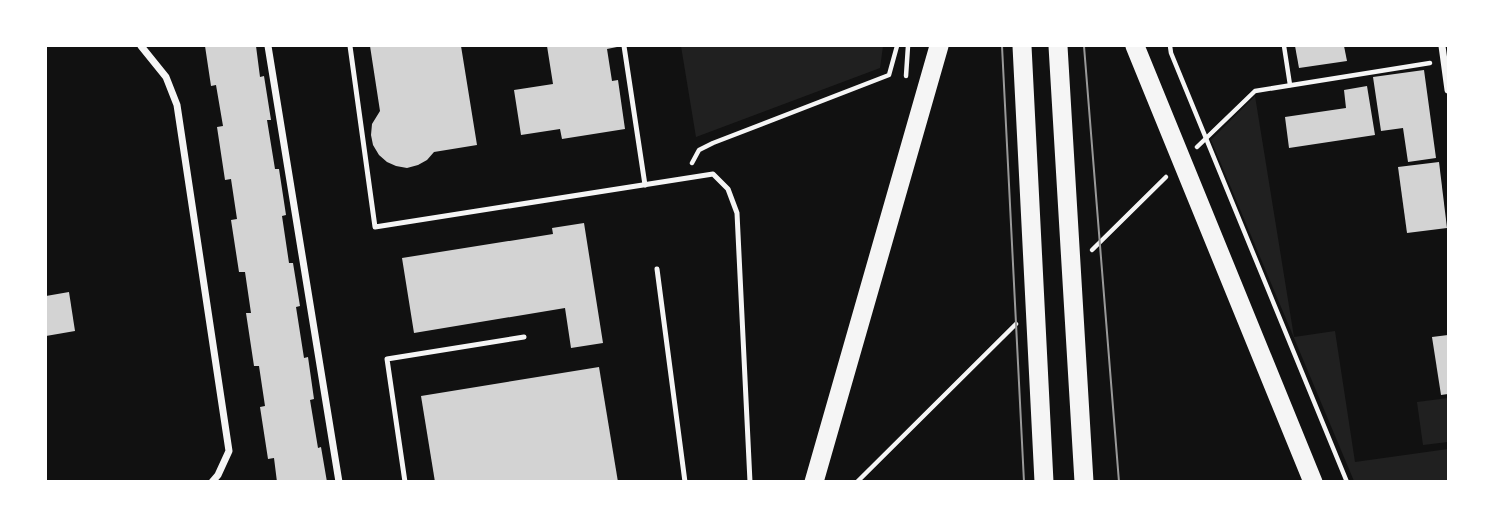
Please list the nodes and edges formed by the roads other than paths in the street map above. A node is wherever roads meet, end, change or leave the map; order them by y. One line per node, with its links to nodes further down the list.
1 (141, 46): 14 (street)
2 (268, 46): 15 (street)
3 (350, 46): 11 (lane)
4 (624, 46): 11 (lane)
5 (939, 46): 19 (highway)
6 (1022, 46): 20 (highway)
7 (1058, 46): 21 (highway)
8 (1135, 46): 22 (highway)
9 (1442, 46): 10 (street)
10 (1448, 90)
11 (645, 185): 18 (lane)
12 (657, 269): 17 (lane)
13 (524, 337): 16 (lane)
14 (212, 481)
15 (339, 481)
16 (405, 481)
17 (685, 481)
18 (750, 481)
19 (814, 481)
20 (1044, 481)
21 (1084, 481)
22 (1313, 481)

